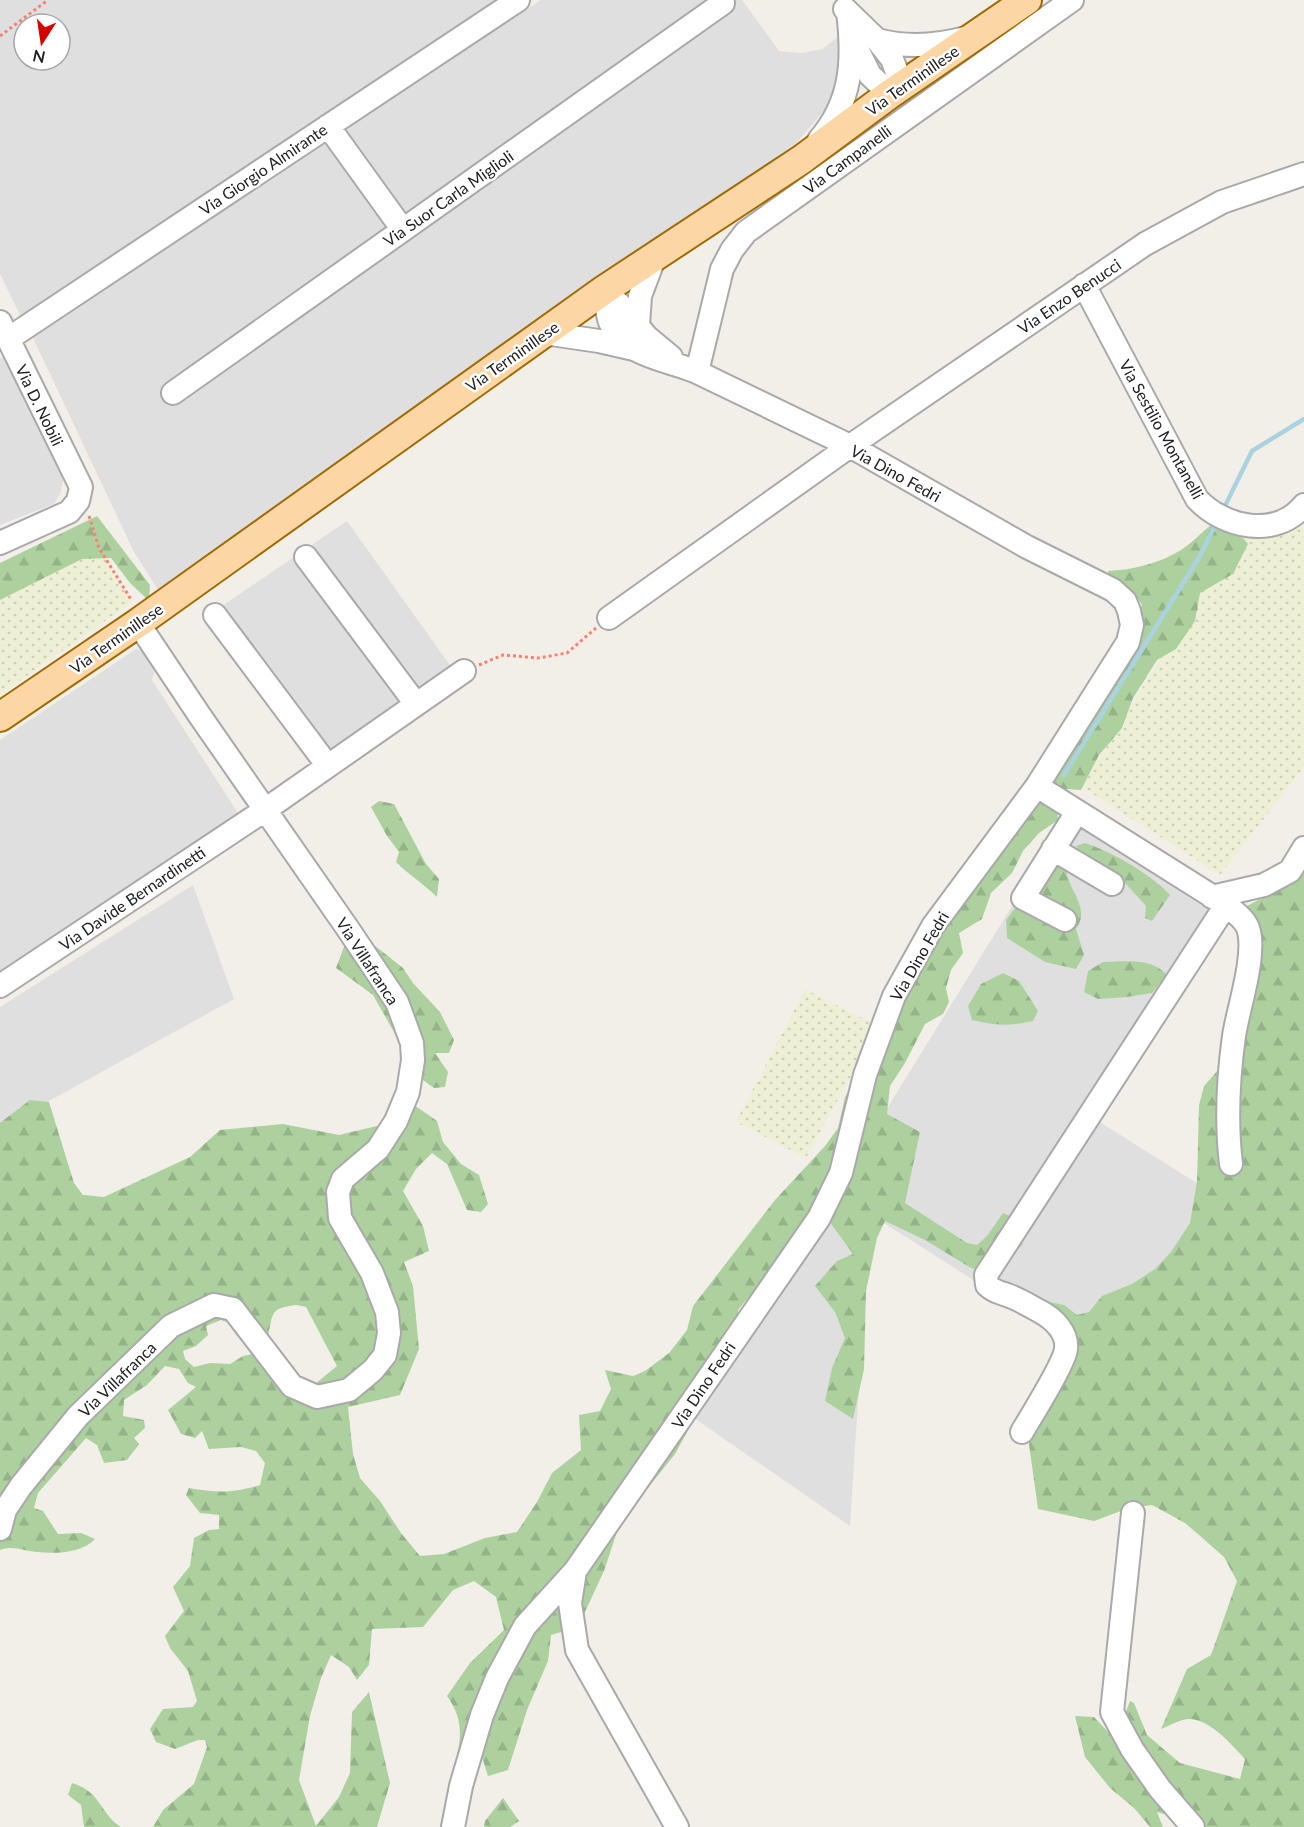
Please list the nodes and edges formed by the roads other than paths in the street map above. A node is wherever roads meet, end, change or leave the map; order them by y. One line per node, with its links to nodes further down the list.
1 (518, 0): 10 (street, Via Giorgio Almirante)
2 (1027, 0): 6 (main road, Via Terminillese)
3 (1072, 0): 21 (street, Via Campanelli)
4 (723, 3): 13 (street, Via Suor Carla Miglioli)
5 (843, 6): 7 (street); 8 (street)
6 (976, 36): 8 (street); 9 (main road, Via Terminillese)
7 (851, 38): 9 (street); 11 (street)
8 (876, 40): 9 (street)
9 (896, 90): 11 (main road, Via Terminillese)
10 (328, 126): 13 (street); 18 (street, Via Giorgio Almirante)
11 (801, 160): 14 (main road, Via Terminillese)
12 (1304, 174): 15 (street, Via Enzo Benucci)
13 (403, 230): 22 (street, Via Suor Carla Miglioli)
14 (655, 256): 16 (main road, Via Terminillese); 17 (street)
15 (1084, 285): 23 (street, Via Enzo Benucci); 24 (street, Via Sestilio Montanelli)
16 (604, 290): 17 (street, Via Dino Fedri); 19 (main road, Via Terminillese); 20 (street, Via Dino Fedri)
17 (638, 325): 21 (street, Via Dino Fedri)
18 (4, 331): 25 (street, Via D. Nobili)
19 (544, 333): 20 (street, Via Dino Fedri); 29 (main road, Via Terminillese)
20 (635, 349): 21 (street, Via Dino Fedri)
21 (689, 369): 23 (street, Via Dino Fedri)
22 (173, 393)
23 (850, 446): 28 (street, Via Enzo Benucci); 34 (street, Via Dino Fedri)
24 (1304, 505)
25 (0, 543)
26 (306, 557): 31 (street)
27 (215, 615): 33 (street)
28 (609, 618)
29 (138, 622): 32 (main road, Via Terminillese); 35 (street, Via Villafranca)
30 (464, 671): 31 (street, Via Davide Bernardinetti)
31 (416, 704): 33 (street, Via Davide Bernardinetti)
32 (0, 717)
33 (328, 766): 35 (street, Via Davide Bernardinetti)
34 (1037, 786): 36 (street); 47 (street, Via Dino Fedri)
35 (265, 810): 42 (street, Via Davide Bernardinetti); 46 (street, Via Villafranca)
36 (1077, 812): 38 (street); 40 (street)
37 (1304, 848): 40 (street)
38 (1053, 849): 39 (street); 41 (street)
39 (1112, 884)
40 (1219, 901): 43 (street); 44 (street)
41 (1065, 920)
42 (0, 986)
43 (1232, 1164)
44 (1022, 1432)
45 (1133, 1513): 50 (street)
46 (0, 1529)
47 (576, 1571): 48 (street); 49 (street, Via Dino Fedri)
48 (453, 1827)
49 (677, 1827)
50 (1193, 1827)

